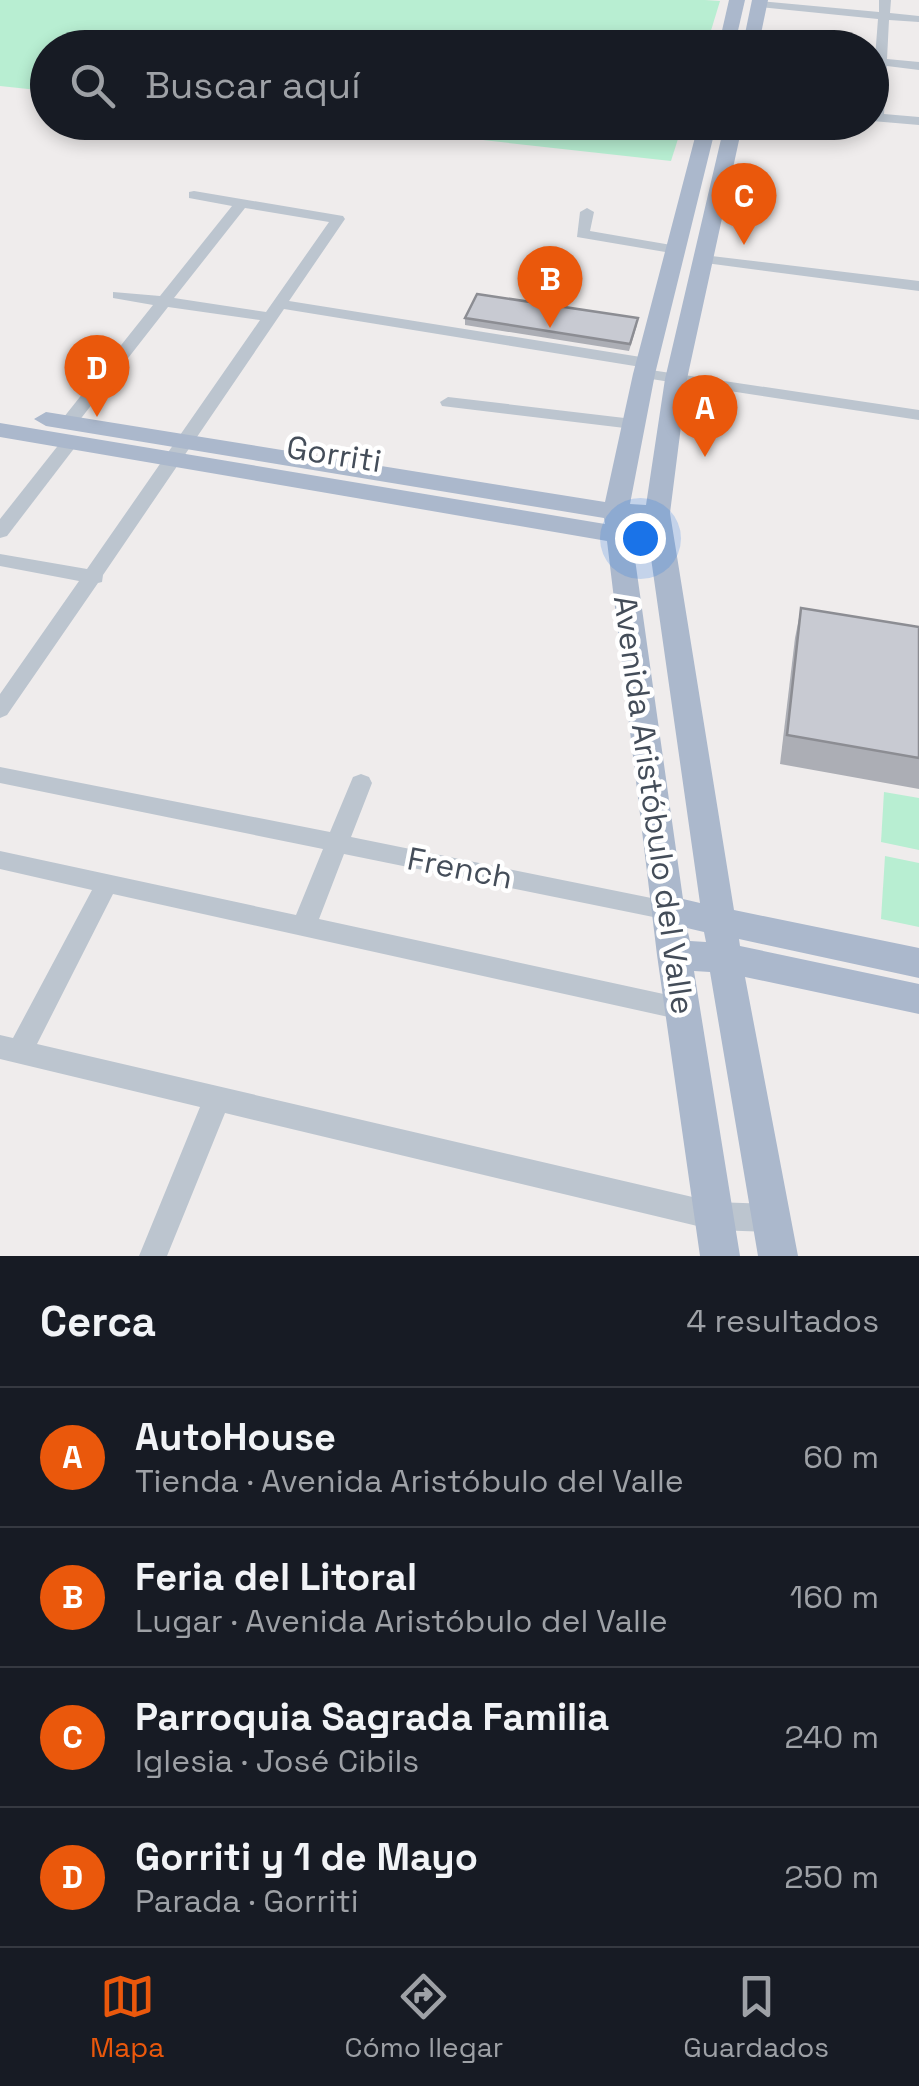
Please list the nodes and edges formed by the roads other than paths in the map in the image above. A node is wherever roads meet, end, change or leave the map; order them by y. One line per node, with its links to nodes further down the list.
1 (737, 0): 6 (main road)
2 (885, 0): 4 (street)
3 (759, 2): 4 (street); 7 (main road)
4 (884, 15): 5 (street); 8 (street)
5 (919, 18)
6 (730, 30)
7 (754, 30)
8 (882, 30)
9 (889, 63): 10 (street)
10 (919, 66)
11 (889, 118): 12 (street)
12 (919, 121)
13 (704, 140): 18 (main road, Avenida Aristóbulo del Valle)
14 (730, 140): 19 (main road, Avenida Aristóbulo del Valle)
15 (194, 195): 16 (street)
16 (242, 202): 22 (street); 23 (street)
17 (587, 212): 18 (street)
18 (678, 250): 24 (main road, Avenida Aristóbulo del Valle)
19 (703, 259): 20 (street); 25 (main road, Avenida Aristóbulo del Valle)
20 (919, 286)
21 (118, 295): 22 (street)
22 (164, 301): 23 (street); 31 (street)
23 (276, 311): 24 (street); 32 (street)
24 (645, 369): 25 (street); 29 (main road, Avenida Aristóbulo del Valle)
25 (676, 379): 28 (street); 34 (main road, Avenida Aristóbulo del Valle)
26 (448, 402): 29 (street)
27 (0, 411): 31 (main road, Gorriti)
28 (919, 415)
29 (633, 424): 33 (main road, Avenida Aristóbulo del Valle)
30 (0, 430): 31 (main road, Gorriti)
31 (69, 432): 32 (main road, Gorriti); 35 (street)
32 (179, 451): 33 (main road, Gorriti); 37 (street)
33 (617, 523): 34 (main road, Gorriti); 44 (main road, Avenida Aristóbulo del Valle)
34 (657, 526): 45 (main road, Avenida Aristóbulo del Valle)
35 (0, 532)
36 (0, 560): 37 (street)
37 (95, 577): 38 (street)
38 (0, 710)
39 (0, 775): 41 (street, French)
40 (361, 783): 41 (street)
41 (337, 843): 44 (street, French); 46 (street)
42 (0, 860): 43 (street)
43 (107, 884): 46 (street); 52 (street)
44 (668, 910): 45 (main road, French); 47 (main road, Avenida Aristóbulo del Valle)
45 (721, 919): 48 (main road, Avenida Aristóbulo del Valle); 49 (main road, French)
46 (303, 928): 51 (street)
47 (674, 955): 48 (main road); 51 (main road, Avenida Aristóbulo del Valle)
48 (726, 958): 50 (main road); 55 (main road, Avenida Aristóbulo del Valle)
49 (919, 963)
50 (919, 999)
51 (682, 1009): 54 (main road, Avenida Aristóbulo del Valle)
52 (10, 1050): 53 (street)
53 (217, 1099): 54 (street); 56 (street)
54 (714, 1216): 55 (street); 57 (main road, Avenida Aristóbulo del Valle)
55 (770, 1218): 58 (main road, Avenida Aristóbulo del Valle)
56 (152, 1256)
57 (720, 1256)
58 (778, 1256)

